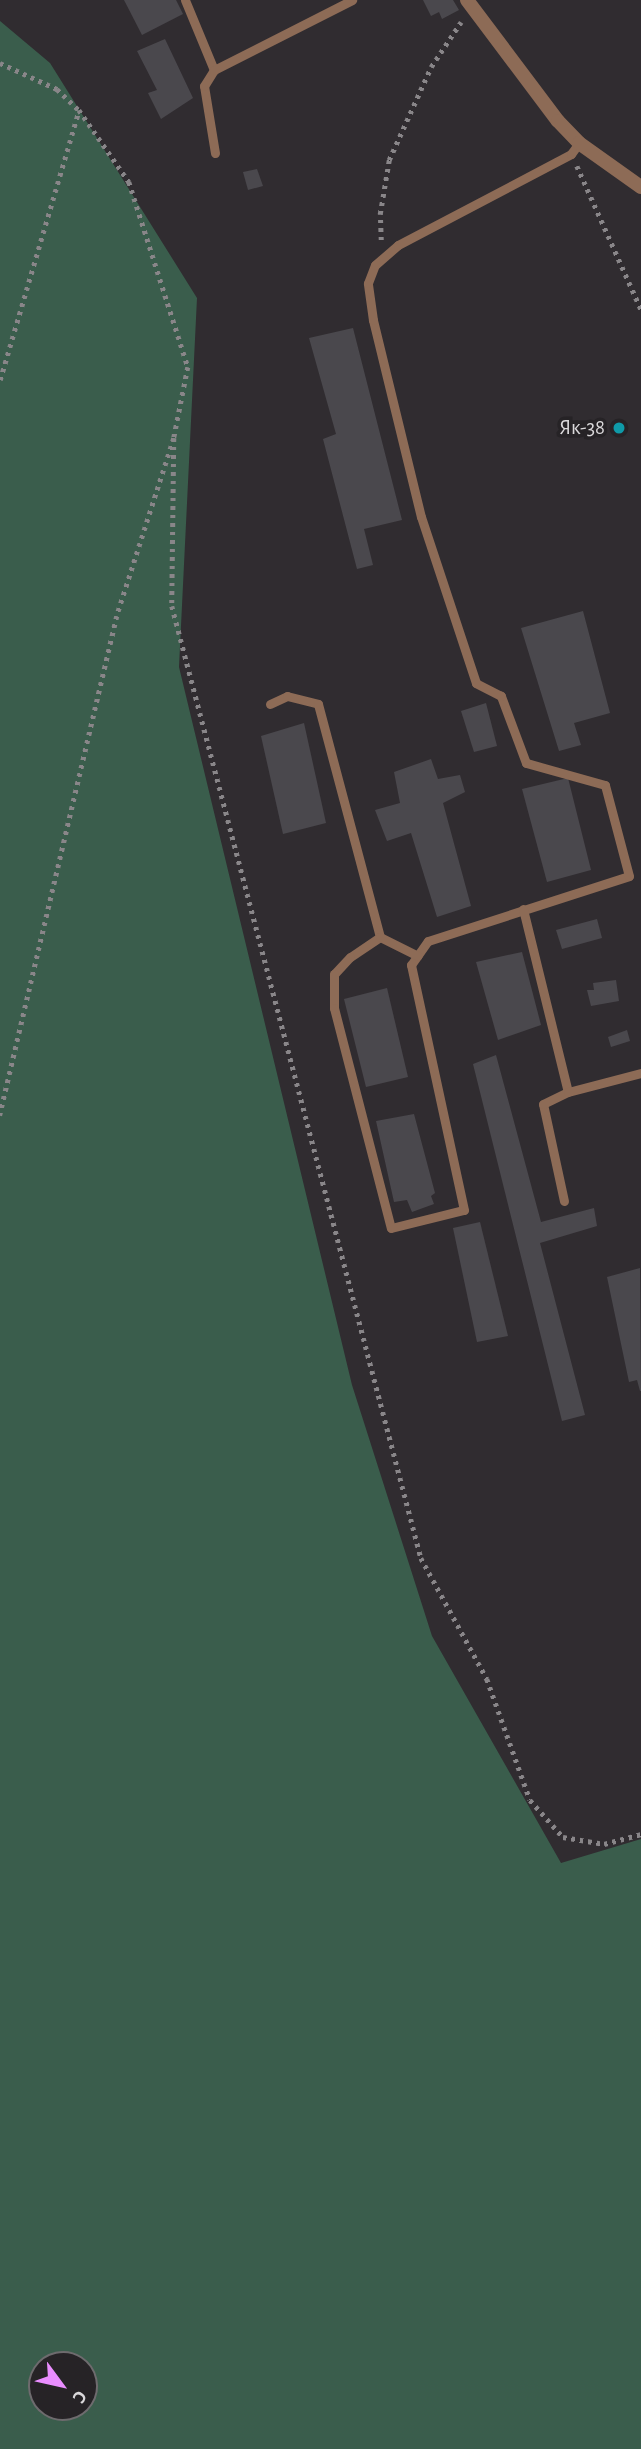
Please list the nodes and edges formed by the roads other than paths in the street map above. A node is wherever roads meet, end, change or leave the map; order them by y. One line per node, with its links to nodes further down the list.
1 (185, 0): 4 (lane)
2 (352, 0): 4 (lane)
3 (469, 4): 5 (street)
4 (214, 71): 6 (lane)
5 (575, 149): 7 (street); 10 (lane)
6 (215, 153)
7 (641, 187)
8 (270, 704): 12 (lane)
9 (641, 873): 10 (lane)
10 (629, 876): 11 (lane)
11 (523, 909): 13 (lane); 15 (lane)
12 (380, 937): 13 (lane); 13 (lane)
13 (418, 956)
14 (641, 1073): 15 (lane)
15 (568, 1092): 16 (lane)
16 (564, 1201)

